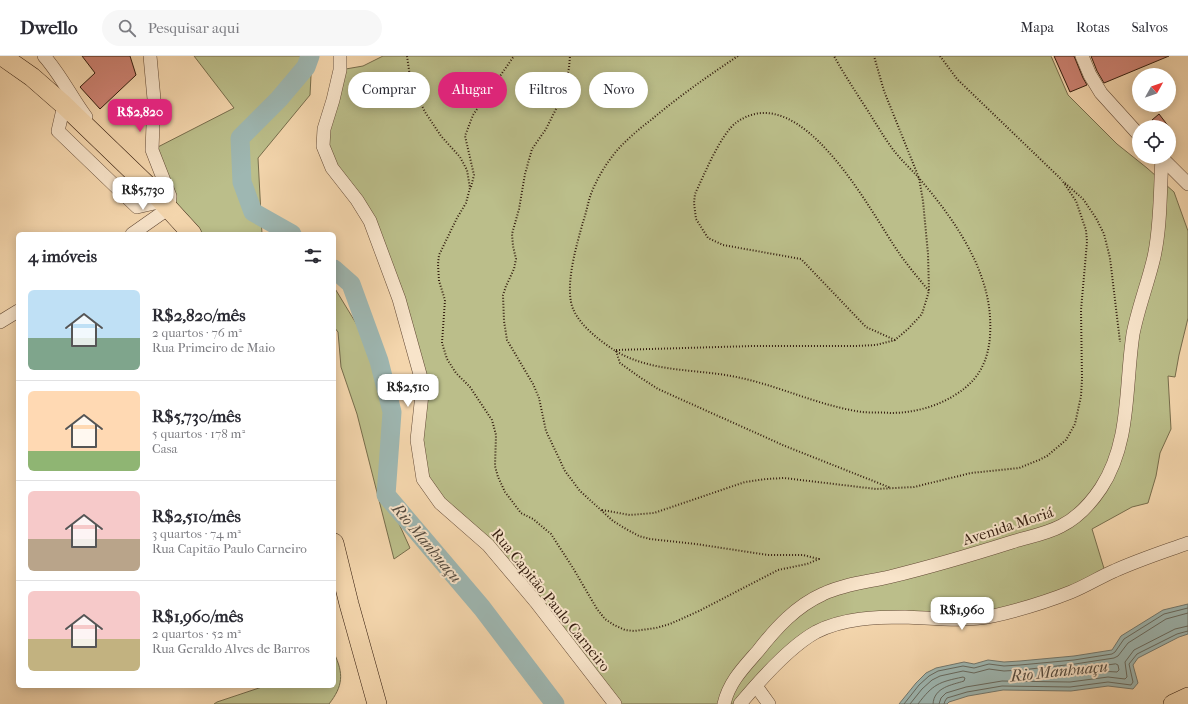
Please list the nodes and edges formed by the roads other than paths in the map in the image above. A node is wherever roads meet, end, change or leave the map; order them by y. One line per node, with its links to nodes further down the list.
1 (2, 56): 6 (highway)
2 (44, 56): 8 (street)
3 (150, 56): 12 (street)
4 (340, 56): 22 (street, Rua Capitão Paulo Carneiro)
5 (1082, 56): 7 (street)
6 (64, 105): 8 (highway); 12 (street)
7 (1132, 127)
8 (124, 162): 12 (highway)
9 (1161, 164): 23 (street, Avenida Moriá)
10 (1168, 164): 11 (street)
11 (1188, 184)
12 (166, 205): 13 (street); 14 (highway)
13 (134, 232)
14 (190, 232)
15 (16, 312): 16 (street)
16 (0, 322)
17 (1188, 543): 19 (street)
18 (336, 551): 21 (highway)
19 (756, 686): 24 (street); 25 (street)
20 (1188, 697): 26 (highway)
21 (377, 704)
22 (615, 704)
23 (724, 704)
24 (740, 704)
25 (769, 704)
26 (1173, 704)

